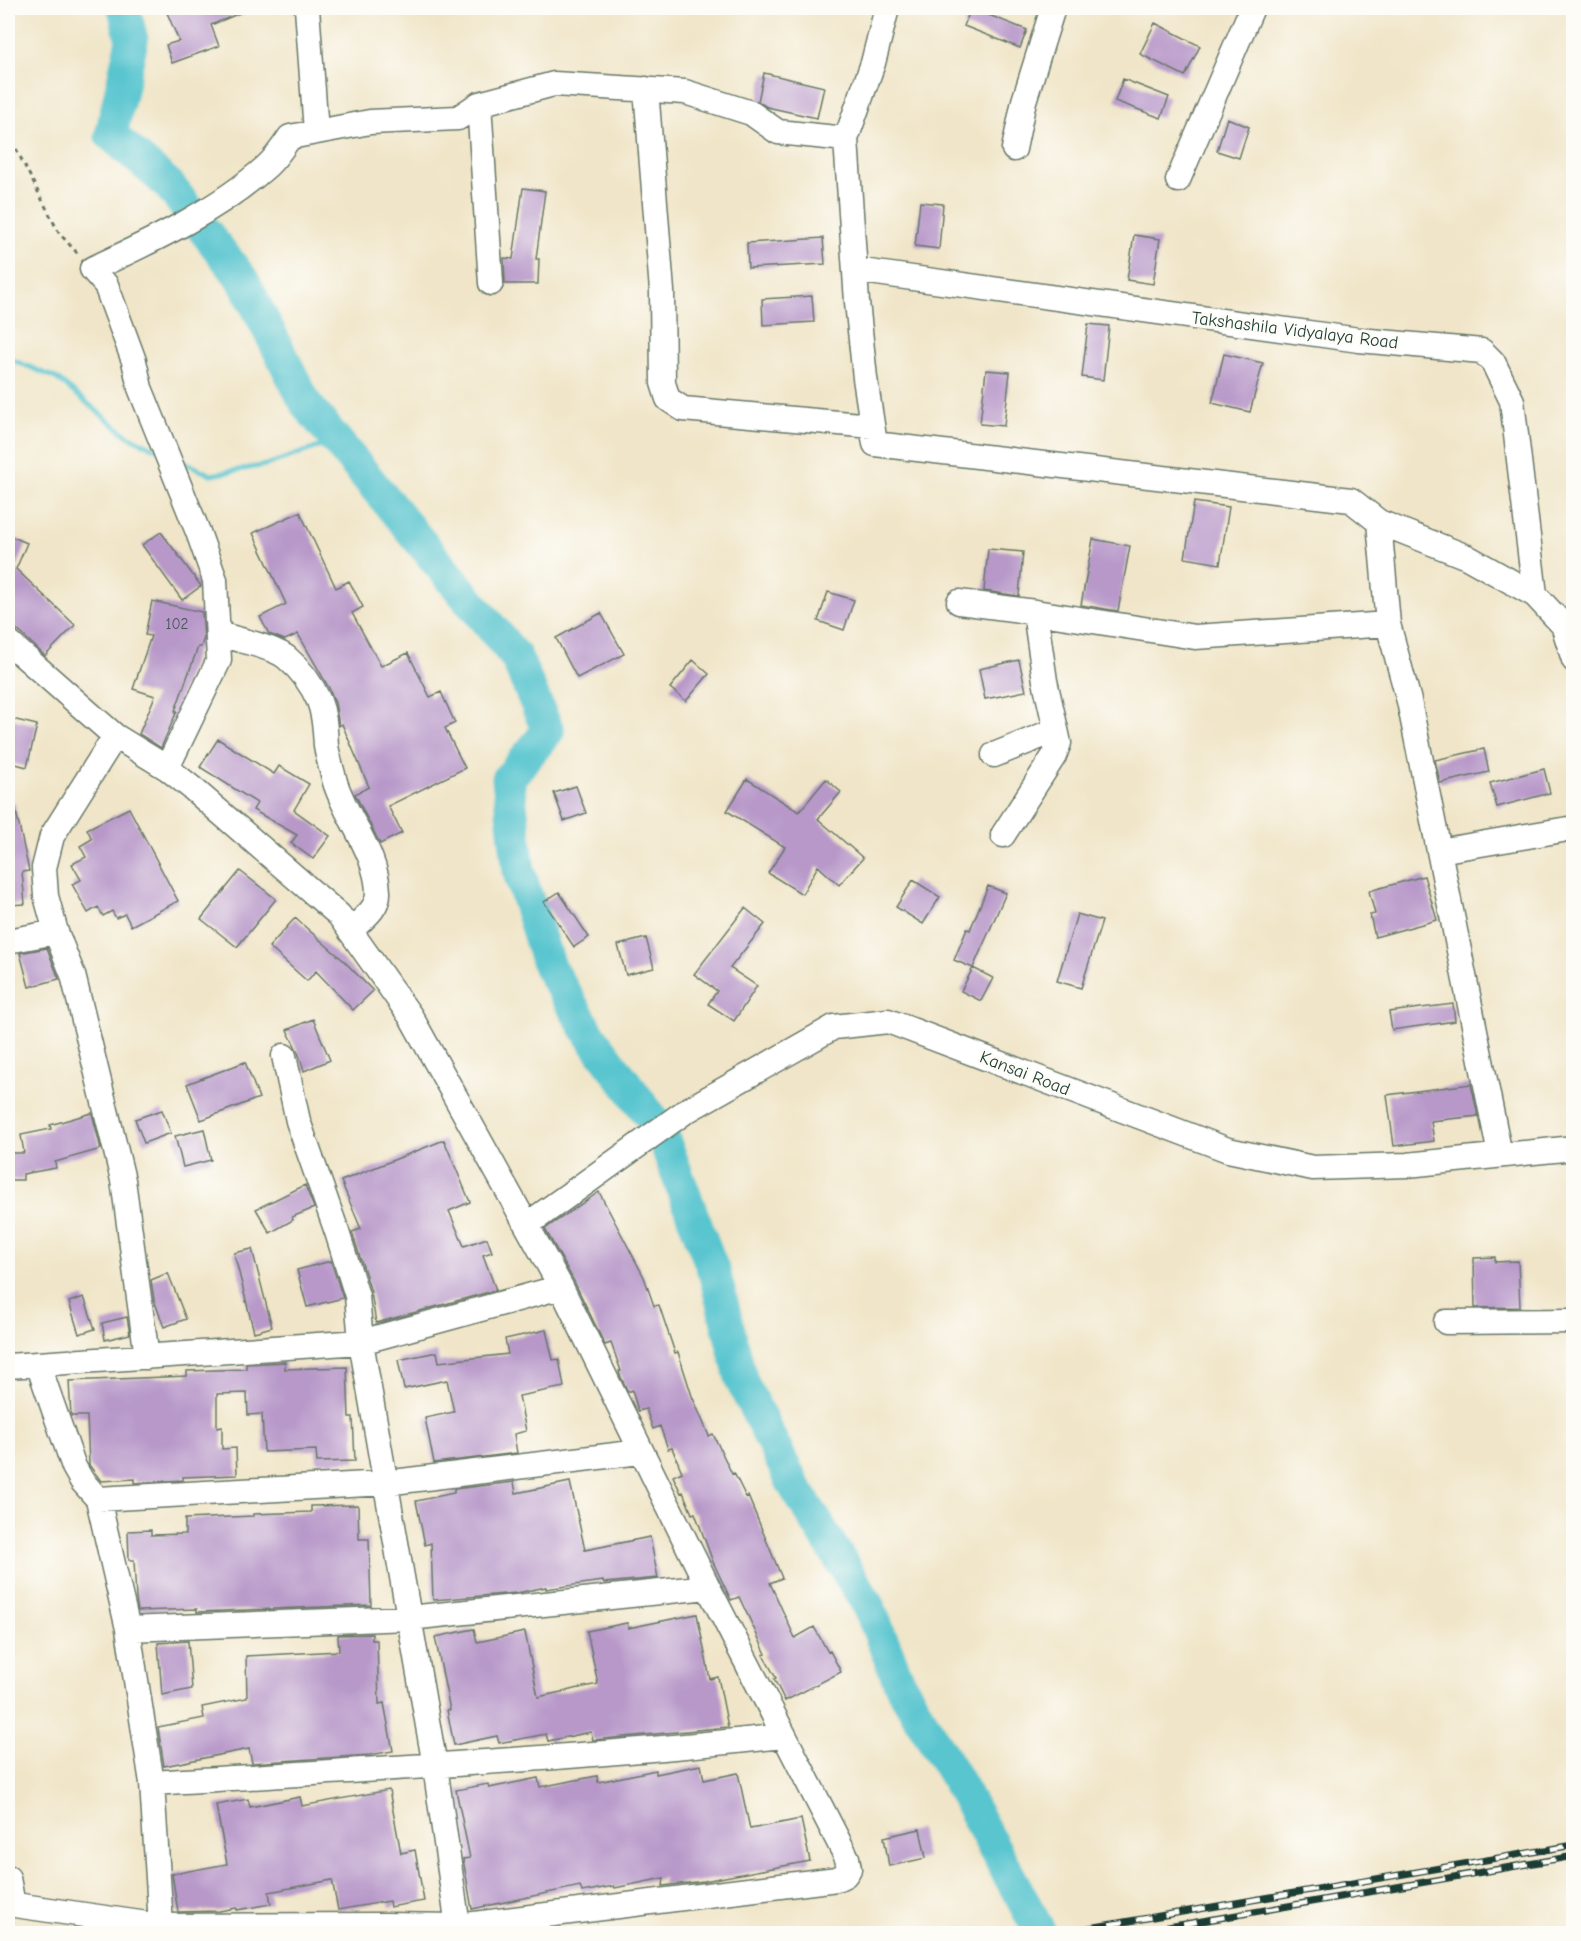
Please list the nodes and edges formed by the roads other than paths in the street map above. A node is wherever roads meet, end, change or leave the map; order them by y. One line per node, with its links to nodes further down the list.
1 (307, 8): 7 (street)
2 (887, 8): 8 (street)
3 (1053, 8): 9 (street)
4 (1252, 8): 10 (street)
5 (646, 89): 6 (street); 8 (street); 13 (street)
6 (479, 104): 7 (street); 12 (street)
7 (316, 132): 19 (street)
8 (846, 139): 11 (street)
9 (1014, 149)
10 (1178, 180)
11 (855, 270): 13 (street); 15 (street, Takshashila Vidyalaya Road)
12 (491, 283)
13 (872, 426): 14 (street)
14 (1379, 522): 15 (street); 18 (street)
15 (1535, 595): 21 (street)
16 (959, 602): 17 (street)
17 (1035, 612): 18 (street); 22 (street)
18 (1388, 624): 28 (street)
19 (218, 634): 25 (street); 29 (street)
20 (8, 642): 23 (street)
21 (1574, 660)
22 (1056, 730): 24 (street); 27 (street)
23 (115, 736): 25 (street); 30 (street)
24 (994, 755)
25 (167, 768): 29 (street)
26 (1574, 828): 28 (street)
27 (1002, 835)
28 (1439, 851): 34 (street)
29 (350, 931): 35 (street)
30 (56, 932): 31 (street); 40 (street)
31 (8, 941)
32 (284, 1056): 39 (street)
33 (1574, 1148): 34 (street, Kansai Road)
34 (1500, 1155): 35 (street, Kansai Road)
35 (528, 1224): 36 (street)
36 (561, 1287): 39 (street); 43 (street)
37 (1574, 1321): 38 (street)
38 (1446, 1322)
39 (361, 1342): 40 (street); 44 (street)
40 (147, 1357): 41 (street)
41 (38, 1364): 42 (street); 45 (street)
42 (8, 1366)
43 (640, 1452): 44 (street); 46 (street)
44 (385, 1483): 45 (street); 47 (street)
45 (98, 1499): 48 (street)
46 (708, 1587): 47 (street); 49 (street)
47 (409, 1618): 48 (street); 50 (street)
48 (128, 1629): 51 (street)
49 (783, 1736): 50 (street); 55 (street)
50 (435, 1766): 51 (street); 55 (street)
51 (152, 1783): 54 (street)
52 (8, 1878): 53 (street)
53 (10, 1905): 54 (street)
54 (161, 1926): 55 (street)
55 (459, 1930)

